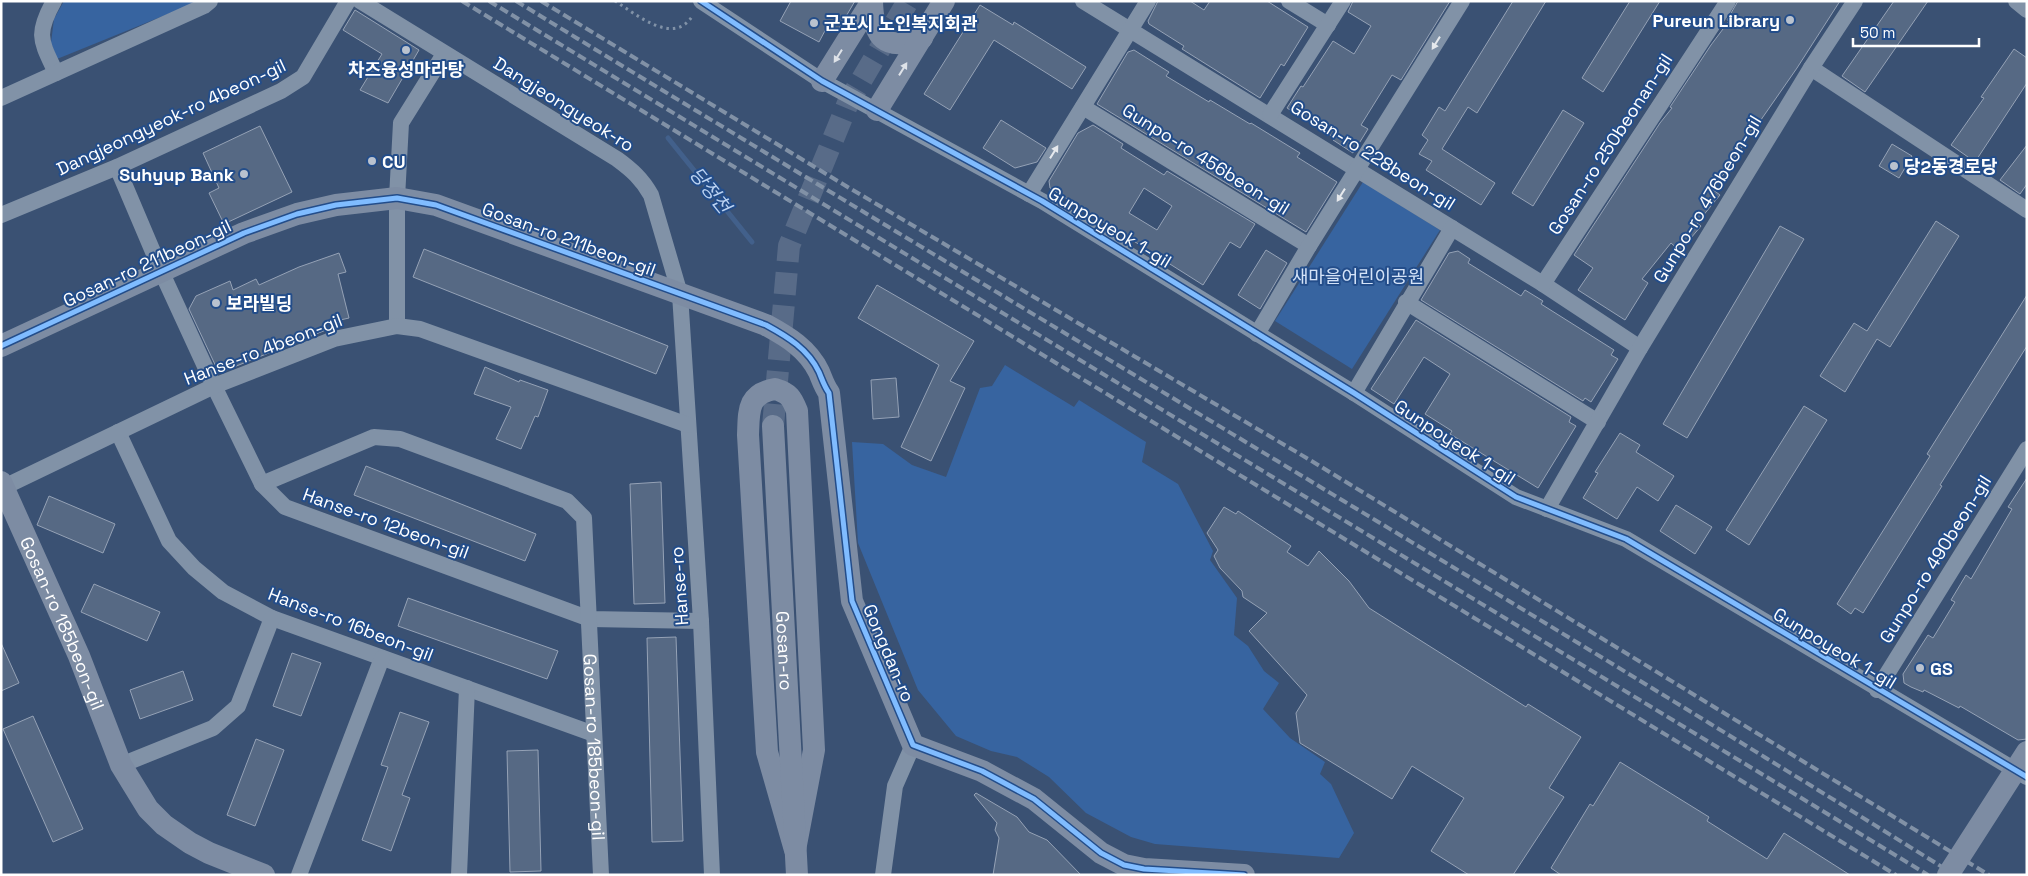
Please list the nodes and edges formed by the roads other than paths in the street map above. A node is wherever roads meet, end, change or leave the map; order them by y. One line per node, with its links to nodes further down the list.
1 (54, 1): 23 (street)
2 (210, 1): 23 (street)
3 (348, 1): 29 (street, Dangjeongyeok-ro 4beon-gil)
4 (360, 1): 21 (street, Dangjeongyeok-ro)
5 (872, 1): 20 (street); 24 (street, one-way to 24)
6 (944, 1): 20 (street)
7 (1083, 1): 19 (street, Gosan-ro 228beon-gil)
8 (1148, 1): 19 (street)
9 (1289, 1): 18 (street)
10 (1343, 1): 18 (street)
11 (1462, 1): 30 (street, one-way to 30)
12 (1728, 1): 38 (street, Gosan-ro 250beonan-gil)
13 (1856, 1): 22 (street, Gunpo-ro 476beon-gil)
14 (2016, 1): 17 (street)
15 (699, 4): 16 (street, Gunpoyeok 1-gil)
16 (724, 9): 24 (street, Gunpoyeok 1-gil)
17 (2027, 10)
18 (1328, 25): 28 (street)
19 (1130, 30): 26 (street); 28 (street, Gosan-ro 228beon-gil)
20 (922, 38): 27 (street, one-way to 20)
21 (444, 54): 32 (street); 39 (street, Dangjeongyeok-ro)
22 (1811, 68): 33 (street); 44 (street, Gunpo-ro 476beon-gil)
23 (56, 73): 25 (street)
24 (822, 81): 27 (street, Gunpoyeok 1-gil)
25 (1, 98)
26 (1082, 107): 31 (street, one-way to 26); 36 (street, Gunpo-ro 456beon-gil)
27 (877, 110): 31 (street, Gunpoyeok 1-gil)
28 (1270, 115): 30 (street, Gosan-ro 228beon-gil)
29 (118, 166): 34 (street, Dangjeongyeok-ro 4beon-gil); 37 (street, Hanse-ro 12beon-gil)
30 (1357, 168): 35 (street, Gosan-ro 228beon-gil); 36 (street, one-way to 36)
31 (1029, 194): 42 (street, Gunpoyeok 1-gil)
32 (397, 198): 37 (street, Gosan-ro 211beon-gil); 39 (street, Gosan-ro 211beon-gil); 41 (street)
33 (2027, 210)
34 (2, 212)
35 (1452, 228): 38 (street, Gosan-ro 228beon-gil); 40 (street)
36 (1309, 246): 42 (street)
37 (162, 273): 43 (street, Gosan-ro 211beon-gil); 45 (street, Hanse-ro 12beon-gil)
38 (1543, 284): 44 (street, Gosan-ro 228beon-gil)
39 (680, 294): 48 (street, Hanse-ro); 62 (street, Gongdan-ro)
40 (1406, 302): 46 (street); 47 (street)
41 (397, 326): 45 (street, Hanse-ro 4beon-gil); 48 (street, Hanse-ro 4beon-gil)
42 (1258, 334): 46 (street, Gunpoyeok 1-gil)
43 (1, 346)
44 (1640, 348): 47 (street, Gunpo-ro 476beon-gil)
45 (214, 386): 50 (street, Hanse-ro 4beon-gil); 53 (street, Hanse-ro 12beon-gil)
46 (1354, 393): 54 (street, Gunpoyeok 1-gil)
47 (1598, 422): 54 (street, Gunpo-ro 476beon-gil)
48 (688, 425): 57 (street, Hanse-ro)
49 (773, 426): 66 (street, Gosan-ro)
50 (118, 432): 52 (street, Hanse-ro 4beon-gil); 55 (street, Hanse-ro 16beon-gil)
51 (2027, 449): 60 (street, Gunpo-ro 490beon-gil)
52 (2, 484): 64 (street, Gosan-ro 185beon-gil)
53 (262, 484): 56 (street, Hanse-ro 12beon-gil); 56 (street, Gosan-ro 185beon-gil)
54 (1547, 509): 60 (street, Gunpoyeok 1-gil)
55 (272, 618): 58 (street, Hanse-ro 16beon-gil); 64 (street)
56 (590, 619): 57 (street, Hanse-ro 12beon-gil); 61 (street, Gosan-ro 185beon-gil)
57 (701, 621): 71 (street, Hanse-ro)
58 (382, 658): 59 (street, Hanse-ro 16beon-gil); 68 (street)
59 (467, 688): 61 (street, Hanse-ro 16beon-gil); 69 (street)
60 (1877, 690): 65 (street, Gunpoyeok 1-gil)
61 (594, 734): 70 (street, Gosan-ro 185beon-gil)
62 (914, 745): 73 (street); 74 (street)
63 (2027, 752): 75 (street, bridge)
64 (121, 765): 67 (street, Gosan-ro 185beon-gil)
65 (2027, 777)
66 (795, 850): 66 (street); 72 (street, Gosan-ro)
67 (264, 875)
68 (299, 875)
69 (459, 875)
70 (601, 875)
71 (712, 875)
72 (797, 875)
73 (883, 875)
74 (1244, 875)
75 (1948, 875)

